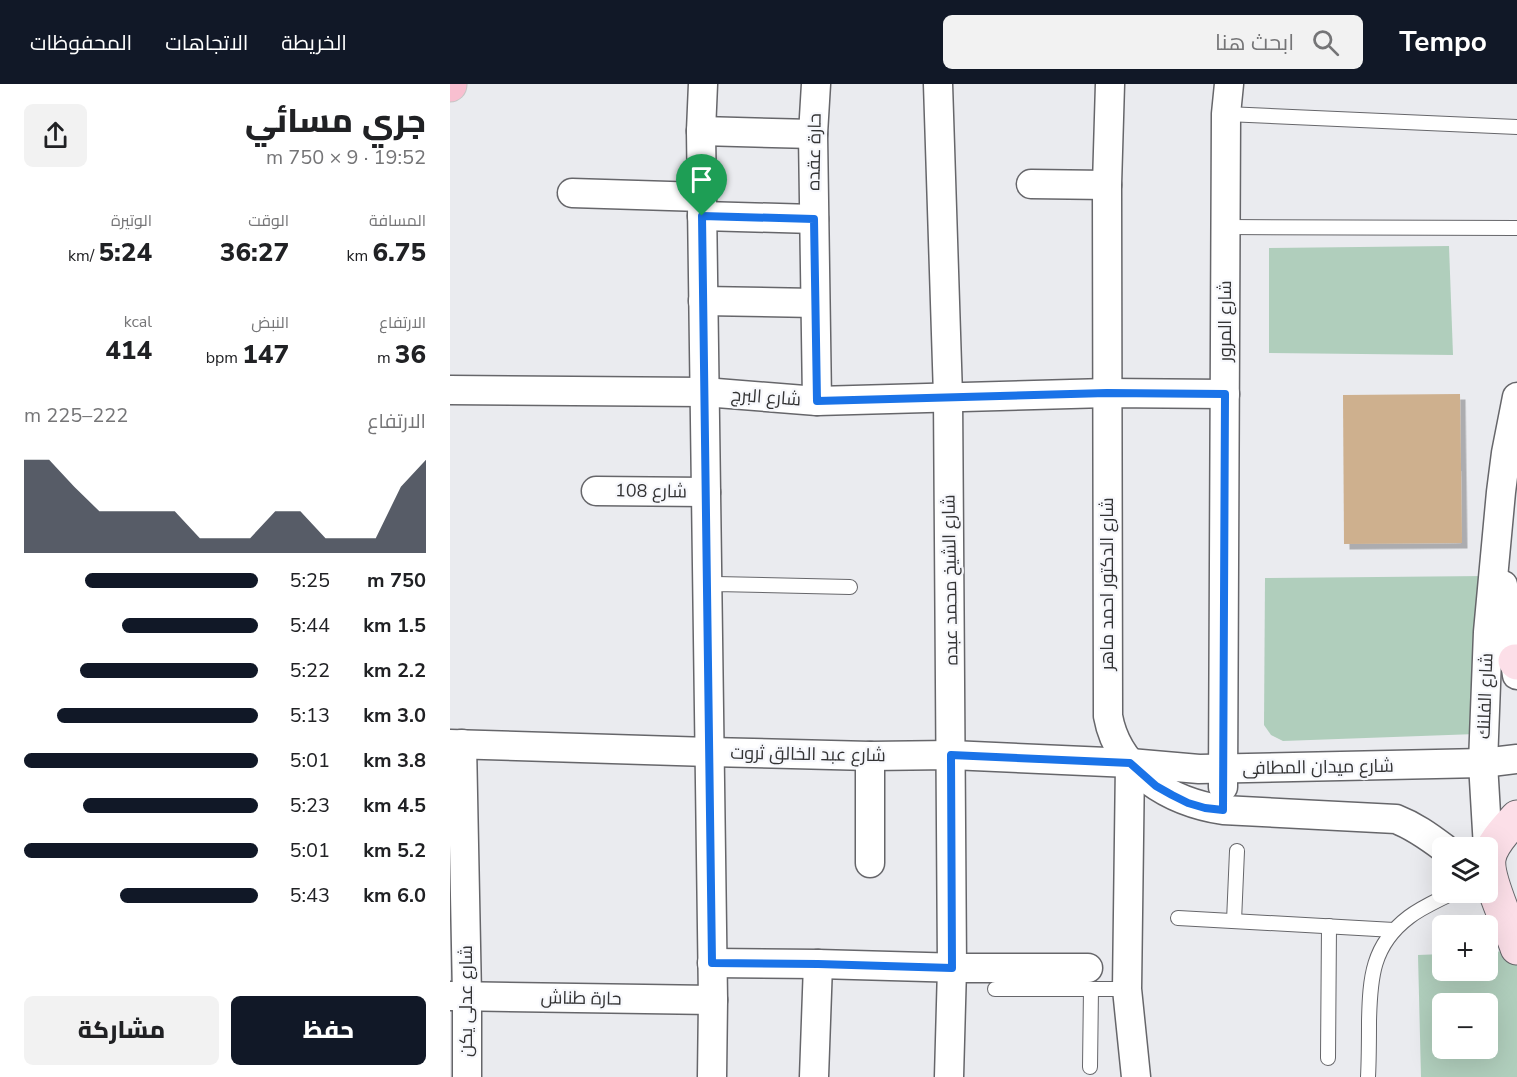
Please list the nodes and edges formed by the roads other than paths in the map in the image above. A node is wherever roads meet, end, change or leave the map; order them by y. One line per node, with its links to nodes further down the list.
1 (703, 84): 8 (street)
2 (816, 84): 9 (street, حارة عقده)
3 (938, 84): 23 (street, شارع الشيخ محمد عبده)
4 (1110, 84): 11 (street, شارع الدكتور احمد ماهر)
5 (1229, 84): 6 (street, شارع المرور)
6 (1226, 114): 7 (lane); 15 (street, شارع المرور)
7 (1517, 127)
8 (701, 131): 9 (street); 13 (street)
9 (813, 134): 14 (street, حارة عقده)
10 (1031, 184): 11 (street)
11 (1107, 185): 21 (street, شارع الدكتور احمد ماهر)
12 (572, 193): 13 (street)
13 (702, 206): 14 (street); 17 (street)
14 (814, 219): 18 (street, حارة عقده)
15 (1225, 227): 16 (lane); 22 (street, شارع المرور)
16 (1517, 228)
17 (703, 301): 18 (street); 20 (street)
18 (815, 303): 25 (street, حارة عقده)
19 (450, 390): 20 (street, شارع البرج)
20 (704, 392): 25 (street, شارع البرج); 27 (street)
21 (1107, 393): 22 (street, شارع البرج); 23 (street, شارع البرج); 38 (street, شارع الدكتور احمد ماهر)
22 (1225, 394): 40 (street, شارع المرور)
23 (948, 396): 25 (street, شارع البرج); 35 (street, شارع الشيخ محمد عبده)
24 (1517, 397): 28 (street, شارع الفلنك)
25 (817, 401)
26 (596, 491): 27 (street, شارع 108)
27 (706, 492): 30 (street)
28 (1509, 495): 29 (street, شارع الفلنك)
29 (1496, 544): 32 (street, شارع الفلنك); 39 (street, شارع الفلنك)
30 (707, 585): 31 (lane); 34 (street)
31 (850, 587)
32 (1516, 666)
33 (456, 744): 34 (street, شارع عبد الخالق ثروت); 61 (street, شارع عدلى يكن)
34 (709, 752): 36 (street, شارع عبد الخالق ثروت); 55 (street)
35 (951, 755): 36 (street, شارع عبد الخالق ثروت); 38 (street, شارع عبد الخالق ثروت); 57 (street, شارع الشيخ محمد عبده)
36 (870, 756): 47 (street)
37 (1517, 759): 39 (street, شارع ميدان المطافى)
38 (1130, 763): 40 (street, شارع ميدان المطافى); 41 (street); 60 (street)
39 (1483, 763): 40 (street, شارع ميدان المطافى); 43 (street, شارع الفلنك)
40 (1222, 770): 41 (street, شارع المرور)
41 (1223, 810): 44 (street)
42 (1517, 817): 45 (main road)
43 (1490, 837)
44 (1432, 838)
45 (1498, 841)
46 (1237, 851): 51 (lane)
47 (870, 863)
48 (1498, 885): 54 (main road)
49 (1433, 903): 53 (lane)
50 (1178, 918): 51 (lane)
51 (1234, 921): 52 (lane)
52 (1329, 926): 53 (lane); 63 (lane)
53 (1394, 930): 71 (lane)
54 (1517, 948)
55 (712, 963): 56 (street); 62 (street)
56 (818, 964): 57 (street); 67 (street)
57 (957, 968): 58 (street); 68 (street, شارع الشيخ محمد عبده); 69 (lane)
58 (1089, 979): 59 (lane); 60 (lane); 64 (lane)
59 (996, 988)
60 (1127, 989): 70 (street)
61 (458, 996): 62 (street, حارة طناش); 65 (street, شارع عدلى يكن)
62 (713, 1000): 66 (street)
63 (1328, 1058)
64 (1090, 1067)
65 (467, 1077)
66 (712, 1077)
67 (814, 1077)
68 (949, 1077)
69 (958, 1077)
70 (1136, 1077)
71 (1368, 1077)

